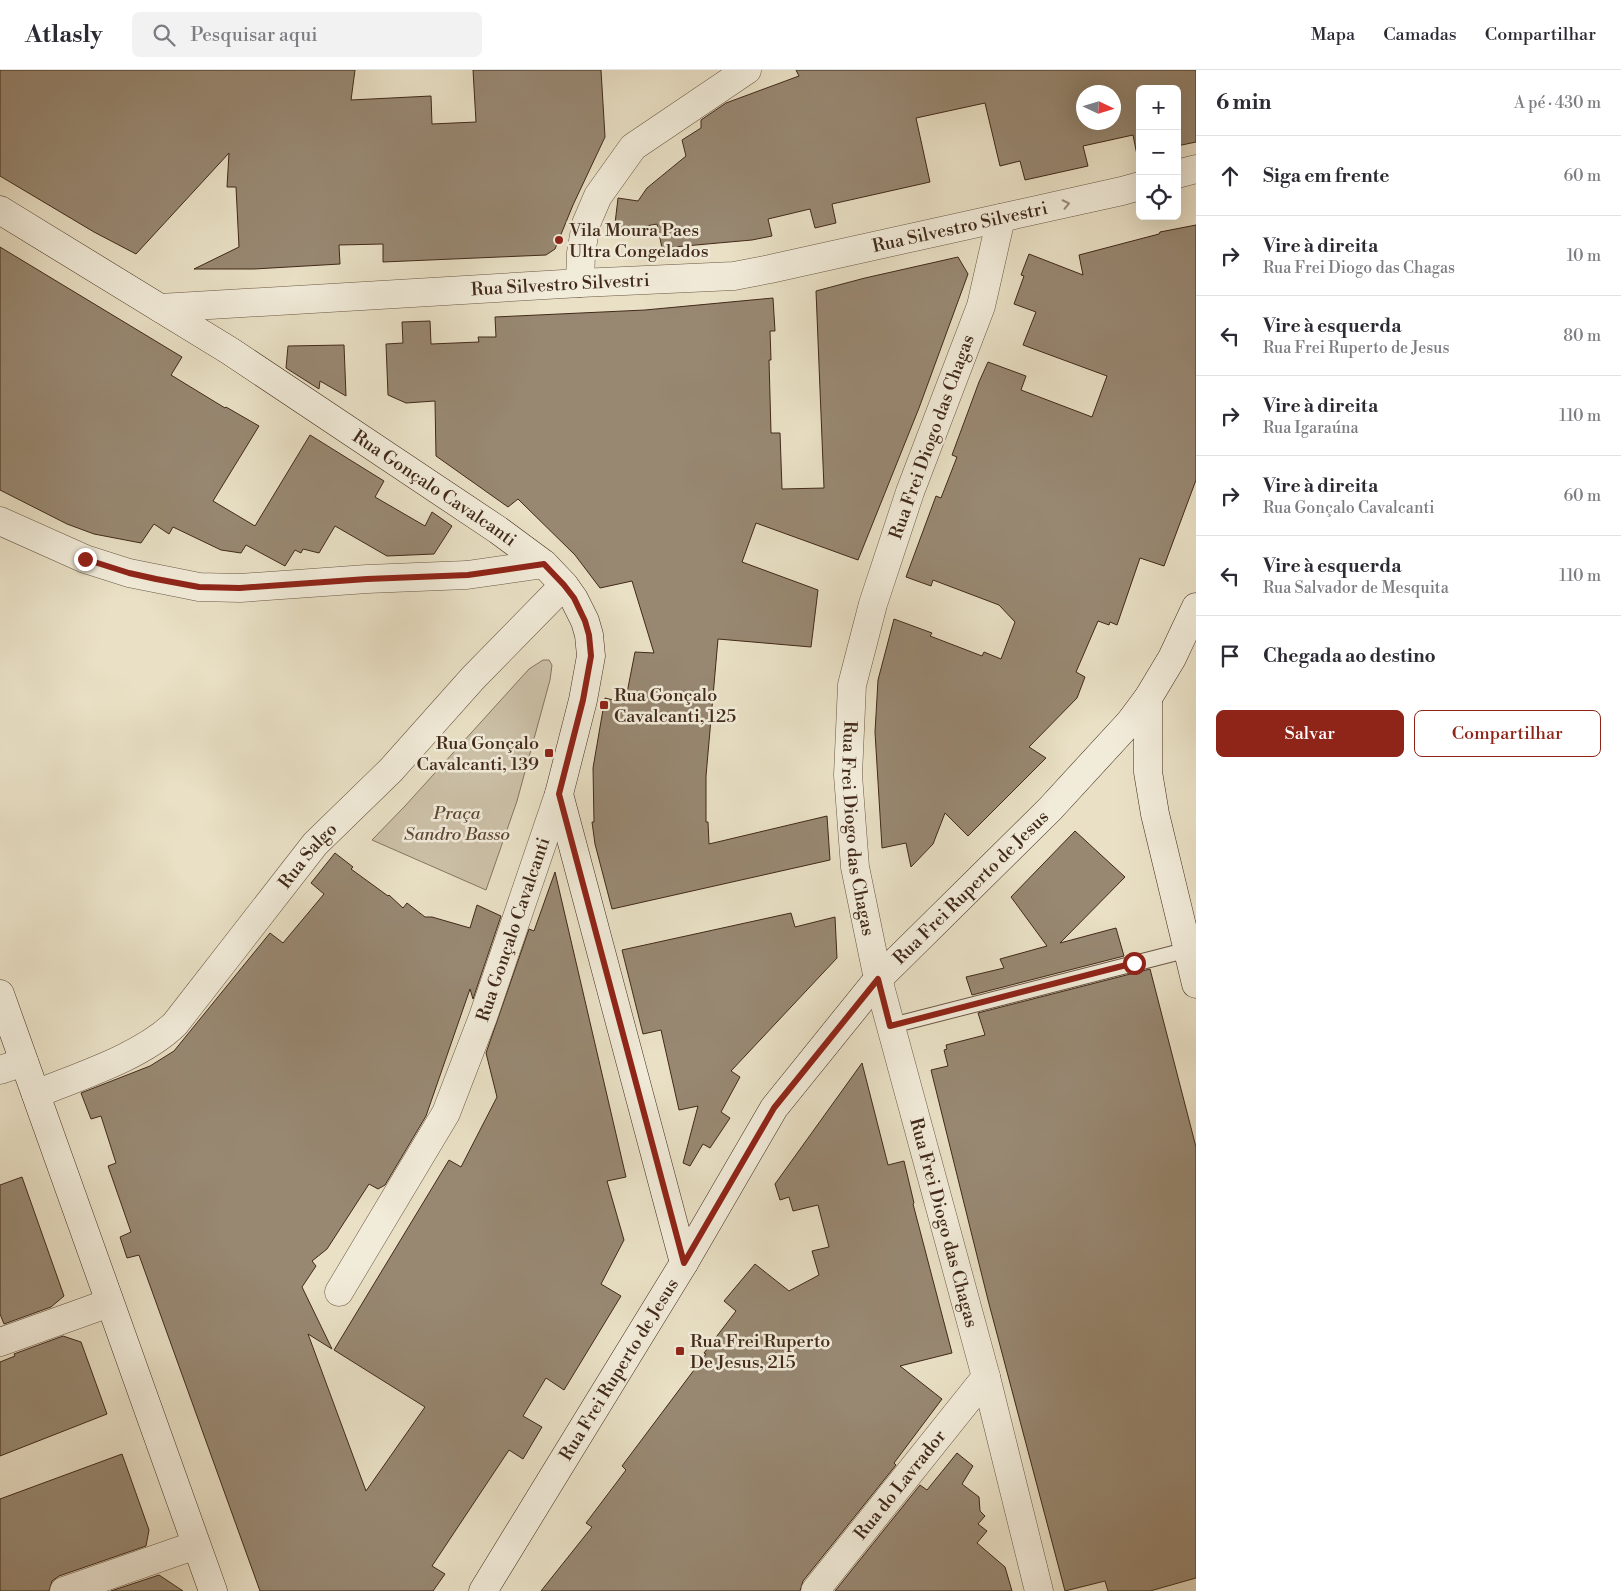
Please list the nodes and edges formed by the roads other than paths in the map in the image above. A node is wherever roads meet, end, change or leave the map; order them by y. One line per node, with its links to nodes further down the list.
1 (747, 70): 7 (street)
2 (1196, 168): 3 (street)
3 (1181, 173)
4 (1136, 187): 6 (street, Rua Silvestro Silvestri, one-way to 4)
5 (0, 210): 8 (street)
6 (1001, 218): 7 (street, Rua Silvestro Silvestri); 18 (street, Rua Frei Diogo das Chagas)
7 (580, 283): 8 (street, Rua Silvestro Silvestri)
8 (160, 308): 10 (street, Rua Gonçalo Cavalcanti)
9 (0, 521): 12 (street)
10 (498, 530): 11 (street, Rua Gonçalo Cavalcanti); 12 (street)
11 (544, 564): 12 (street); 13 (street, Rua Gonçalo Cavalcanti)
12 (491, 571)
13 (564, 585): 16 (street, Rua Gonçalo Cavalcanti); 23 (street, Rua Salgo)
14 (1196, 607): 15 (street, Rua Frei Ruperto de Jesus)
15 (1148, 698): 17 (street); 18 (street, Rua Frei Ruperto de Jesus)
16 (559, 794): 24 (street); 25 (street, Rua Gonçalo Cavalcanti)
17 (1187, 950): 19 (street); 21 (lane)
18 (878, 979): 21 (street, Rua Frei Diogo das Chagas); 24 (street, Rua Frei Ruperto de Jesus)
19 (1196, 984)
20 (0, 994): 22 (street)
21 (890, 1026): 28 (street, Rua Frei Diogo das Chagas)
22 (12, 1066): 23 (street)
23 (36, 1094): 26 (street)
24 (684, 1263): 32 (street, Rua Frei Ruperto de Jesus)
25 (339, 1292)
26 (109, 1302): 27 (street); 29 (street)
27 (0, 1342)
28 (986, 1378): 33 (street, Rua do Lavrador); 34 (street, Rua Frei Diogo das Chagas)
29 (196, 1544): 30 (street); 31 (street)
30 (64, 1591)
31 (213, 1591)
32 (483, 1591)
33 (816, 1591)
34 (1039, 1591)

